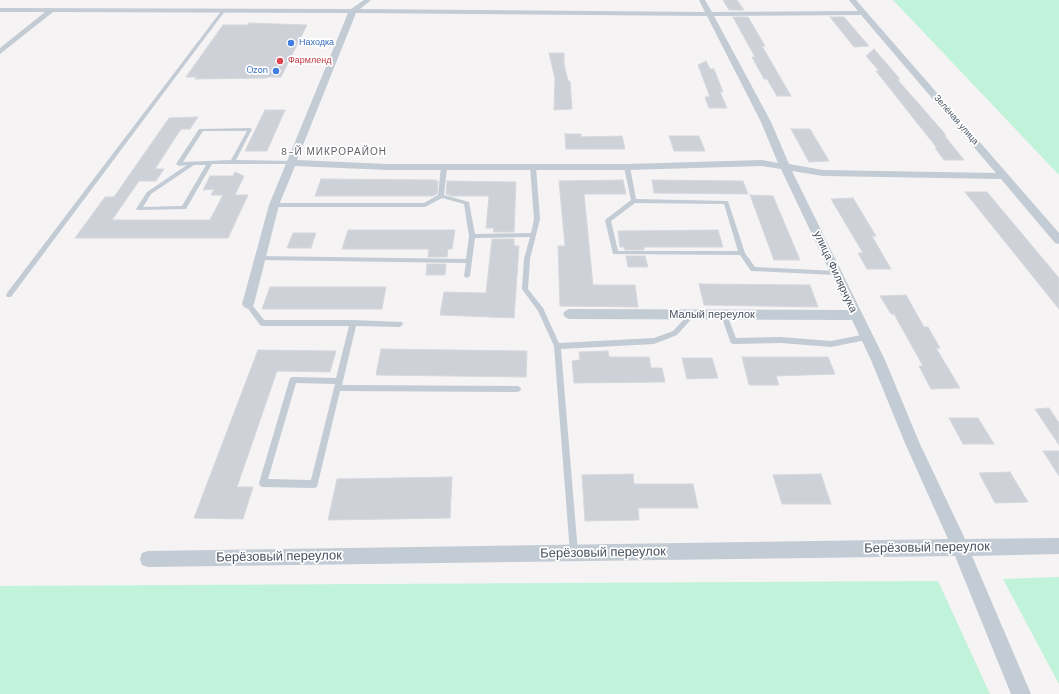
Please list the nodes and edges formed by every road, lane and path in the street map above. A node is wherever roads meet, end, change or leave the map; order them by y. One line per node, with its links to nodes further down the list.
1 (368, 0): 7 (street)
2 (702, 0): 9 (street, улица Филярчука)
3 (852, 0): 8 (street, Зелёная улица)
4 (224, 8): 6 (street); 7 (street); 31 (lane)
5 (0, 10): 6 (street)
6 (52, 10): 10 (street)
7 (353, 11): 9 (street); 13 (street)
8 (863, 13): 9 (street); 19 (street, Зелёная улица)
9 (708, 14): 18 (street, улица Филярчука)
10 (0, 52)
11 (233, 162): 12 (lane); 13 (lane); 14 (lane)
12 (210, 163): 14 (lane); 14 (lane)
13 (292, 163): 16 (street); 22 (street)
14 (193, 164)
15 (627, 166): 17 (street); 18 (street); 21 (lane)
16 (444, 167): 17 (street); 20 (lane)
17 (533, 167): 23 (lane)
18 (785, 167): 19 (street); 29 (street, улица Филярчука)
19 (1005, 176): 25 (street, Зелёная улица)
20 (442, 196): 22 (lane); 24 (lane)
21 (634, 200): 26 (lane); 26 (lane)
22 (274, 205): 27 (street)
23 (533, 235): 24 (lane); 40 (lane)
24 (472, 236): 28 (lane)
25 (1059, 240)
26 (742, 253): 29 (lane)
27 (260, 258): 28 (lane); 32 (street)
28 (469, 261): 30 (lane)
29 (836, 273): 36 (street, улица Филярчука)
30 (467, 276)
31 (9, 295)
32 (248, 304): 37 (lane)
33 (569, 314): 34 (street, Малый переулок)
34 (692, 315): 35 (street, Малый переулок); 40 (lane)
35 (724, 315): 36 (street, Малый переулок); 39 (lane)
36 (856, 316): 39 (street, улица Филярчука)
37 (353, 323): 38 (lane); 41 (lane)
38 (400, 324)
39 (866, 337): 44 (street, улица Филярчука)
40 (557, 346): 45 (lane)
41 (338, 384): 41 (lane); 42 (lane)
42 (517, 389)
43 (1059, 546): 44 (street, Берёзовый переулок)
44 (960, 548): 45 (street, Берёзовый переулок); 47 (street, улица Филярчука)
45 (574, 553): 46 (street, Берёзовый переулок)
46 (148, 559)
47 (1021, 694)

